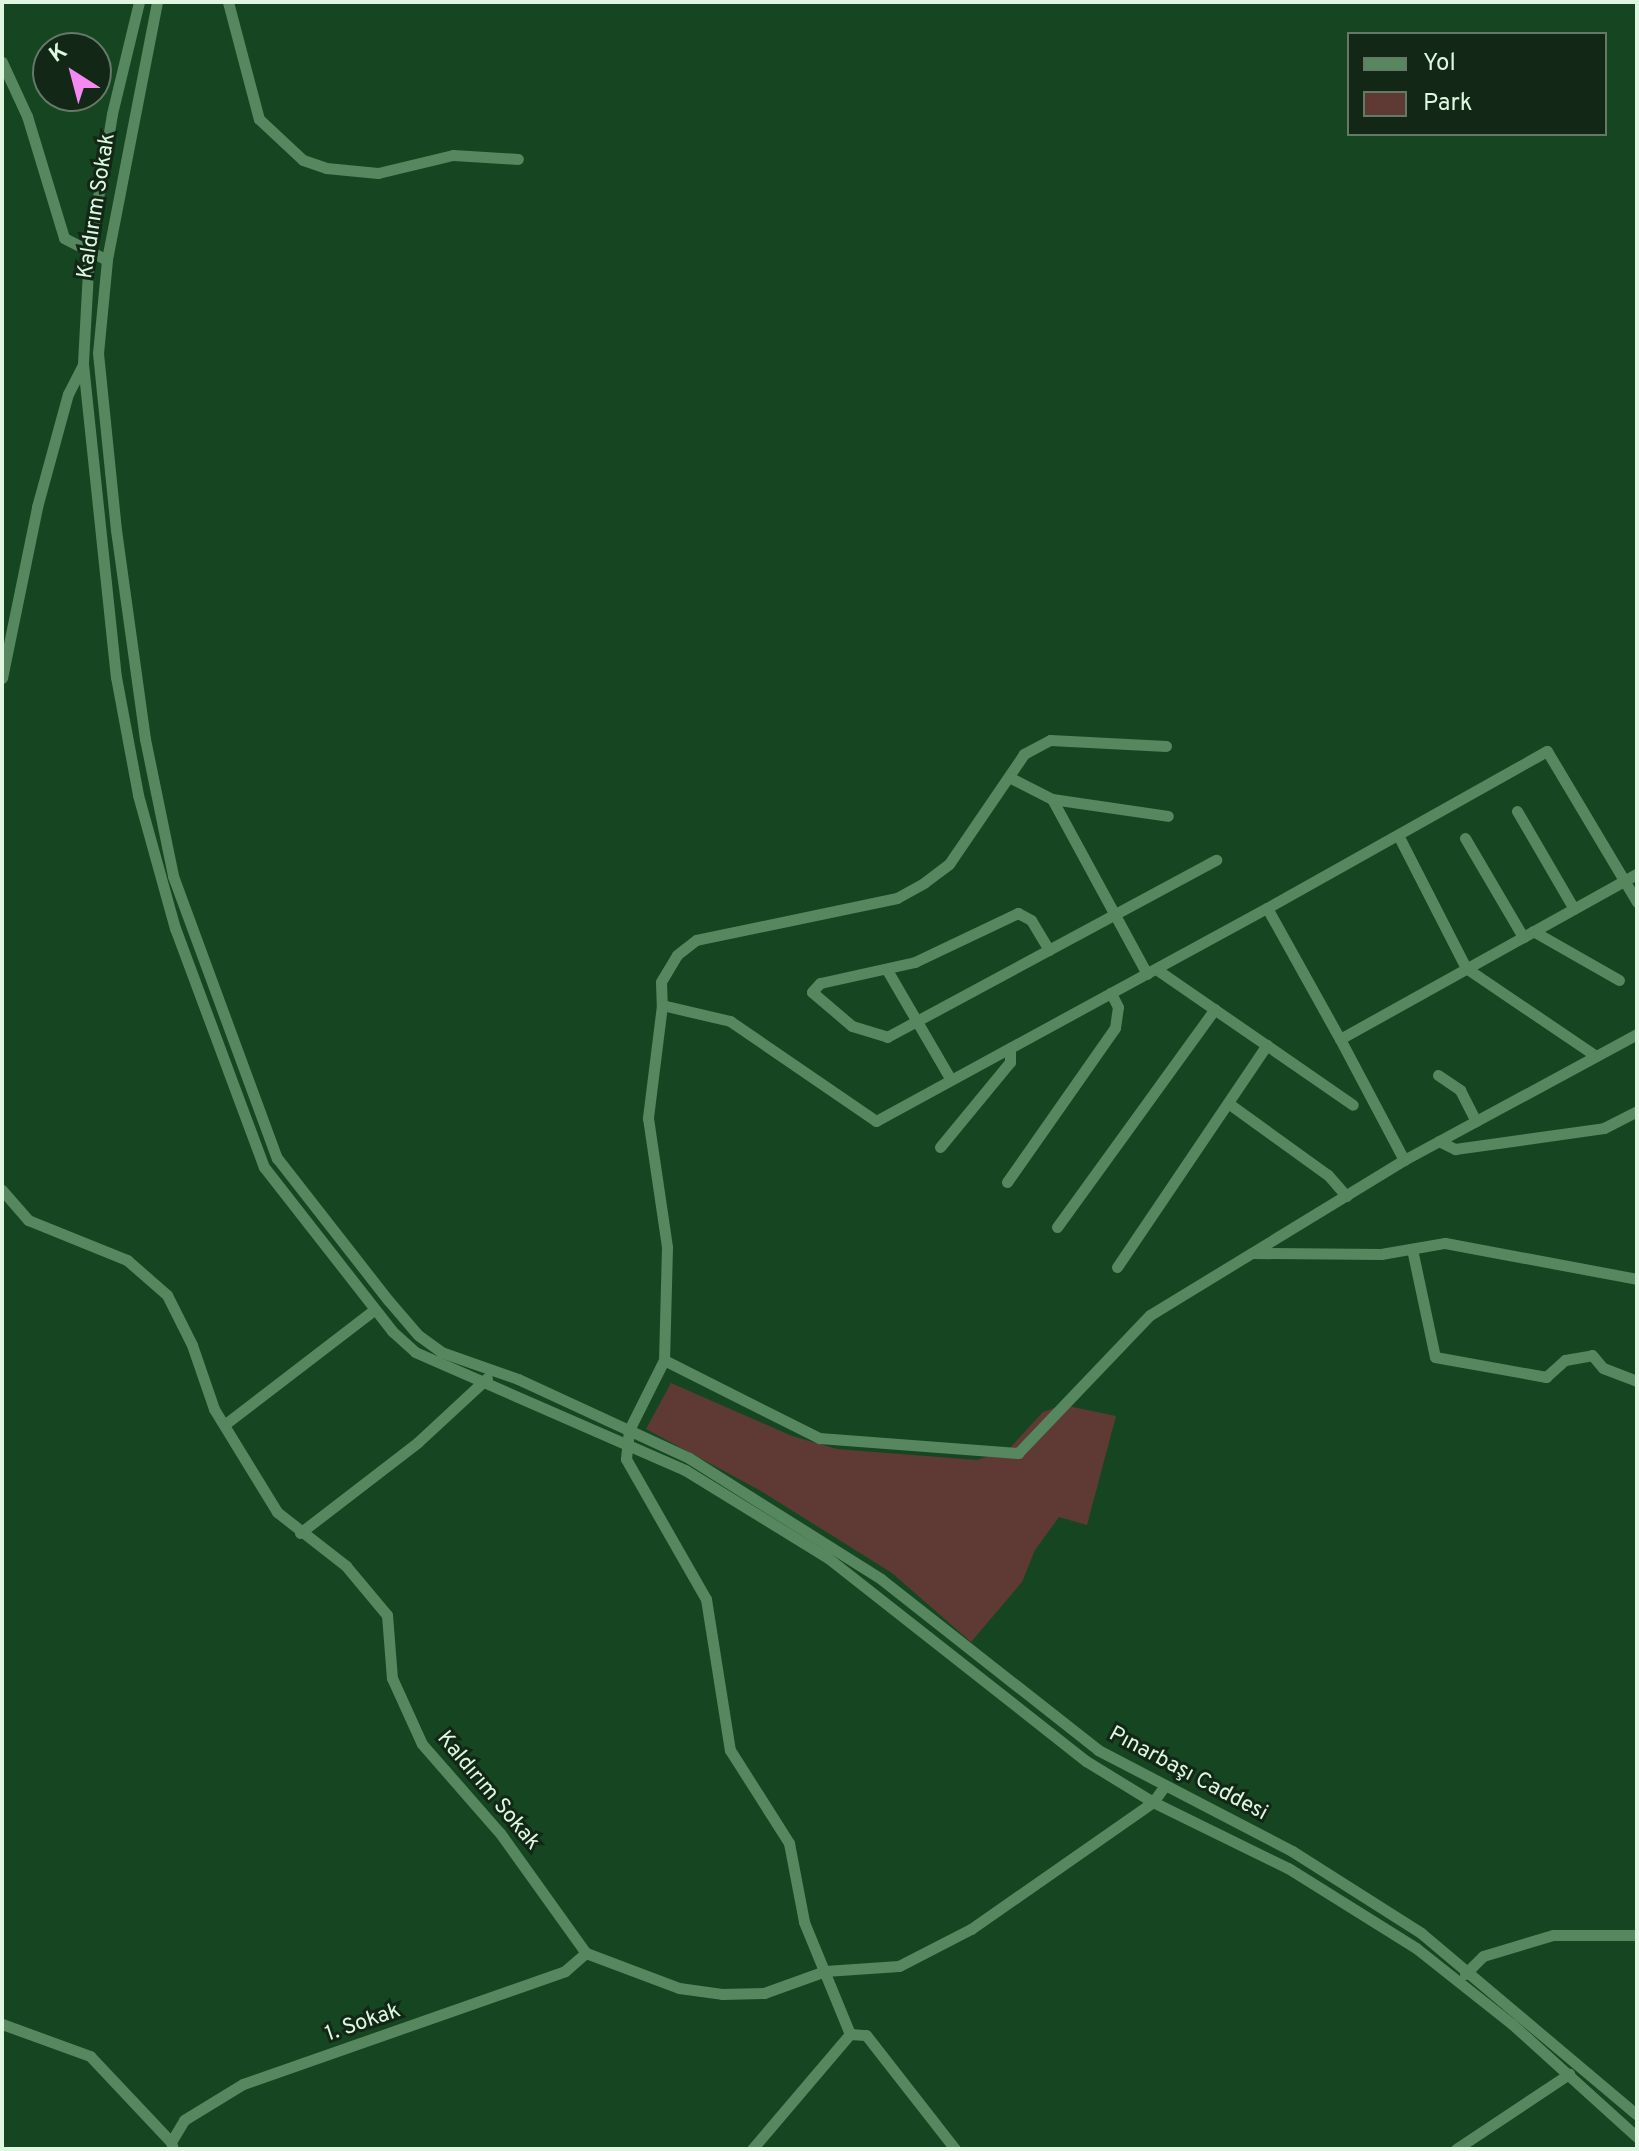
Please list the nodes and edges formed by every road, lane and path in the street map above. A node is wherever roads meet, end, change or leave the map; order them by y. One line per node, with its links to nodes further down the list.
1 (139, 2): 6 (street, Kaldırım Sokak)
2 (157, 2): 7 (street, Kaldırım Sokak)
3 (228, 2): 5 (street)
4 (2, 62): 6 (street)
5 (518, 159)
6 (89, 252): 7 (street); 9 (street, Kaldırım Sokak)
7 (107, 260): 8 (street, Kaldırım Sokak)
8 (98, 353): 9 (street, Kaldırım Sokak); 59 (street)
9 (83, 364): 10 (street, Kaldırım Sokak); 57 (street)
10 (2, 678)
11 (1166, 746): 12 (street)
12 (1009, 777): 13 (street); 31 (street)
13 (1052, 799): 15 (street); 23 (street)
14 (1517, 811): 22 (street)
15 (1168, 816)
16 (1398, 835): 19 (street); 21 (street); 26 (street)
17 (1465, 838): 24 (street)
18 (1216, 860): 23 (street)
19 (1632, 877): 20 (street); 22 (street)
20 (1637, 902)
21 (1267, 908): 28 (street); 35 (street)
22 (1574, 909): 24 (street)
23 (1114, 913): 25 (street); 28 (street)
24 (1528, 934): 26 (street); 29 (street)
25 (1049, 950): 27 (street); 33 (street)
26 (1466, 968): 35 (street); 38 (street)
27 (887, 970): 33 (street); 33 (street)
28 (1152, 971): 30 (street); 32 (street)
29 (1619, 980)
30 (1111, 993): 37 (street); 48 (street)
31 (662, 1005): 40 (street); 58 (street)
32 (1215, 1009): 36 (street); 52 (street)
33 (918, 1023): 40 (street)
34 (1637, 1034): 38 (street)
35 (1340, 1039): 47 (street)
36 (1267, 1045): 41 (street); 42 (street)
37 (1010, 1048): 40 (street); 46 (street)
38 (1596, 1056): 44 (street)
39 (1438, 1075): 44 (street)
40 (951, 1080)
41 (1228, 1103): 50 (street); 55 (street)
42 (1353, 1105)
43 (1637, 1111): 45 (street)
44 (1476, 1121): 45 (street)
45 (1439, 1141): 47 (street)
46 (940, 1147)
47 (1404, 1160): 50 (street)
48 (1007, 1182)
49 (2, 1190): 51 (street, Kaldırım Sokak)
50 (1346, 1196): 54 (street)
51 (6, 1207): 62 (street, Kaldırım Sokak)
52 (1057, 1227)
53 (1412, 1249): 54 (street); 56 (street); 60 (street)
54 (1251, 1253): 58 (street)
55 (1117, 1267)
56 (1637, 1279)
57 (375, 1309): 61 (street); 62 (street)
58 (664, 1360): 63 (street)
59 (491, 1370): 61 (street); 63 (street)
60 (1637, 1381)
61 (484, 1384): 63 (street); 64 (street)
62 (224, 1425): 64 (street, Kaldırım Sokak)
63 (627, 1436): 65 (street, Pınarbaşı Caddesi); 66 (street); 70 (street)
64 (300, 1533): 68 (street, Kaldırım Sokak)
65 (1163, 1788): 66 (street); 69 (street, Pınarbaşı Caddesi)
66 (1153, 1802): 70 (street); 71 (street)
67 (1637, 1935): 69 (street)
68 (586, 1953): 70 (street); 77 (street, 1. Sokak)
69 (1469, 1970): 71 (street); 75 (street, Pınarbaşı Caddesi)
70 (825, 1971): 73 (street)
71 (1458, 1980): 74 (street)
72 (2, 2024): 77 (street)
73 (850, 2034): 78 (street); 79 (street)
74 (1569, 2074): 76 (street); 80 (street)
75 (1637, 2115)
76 (1637, 2137)
77 (172, 2145)
78 (752, 2149)
79 (955, 2149)
80 (1456, 2149)

